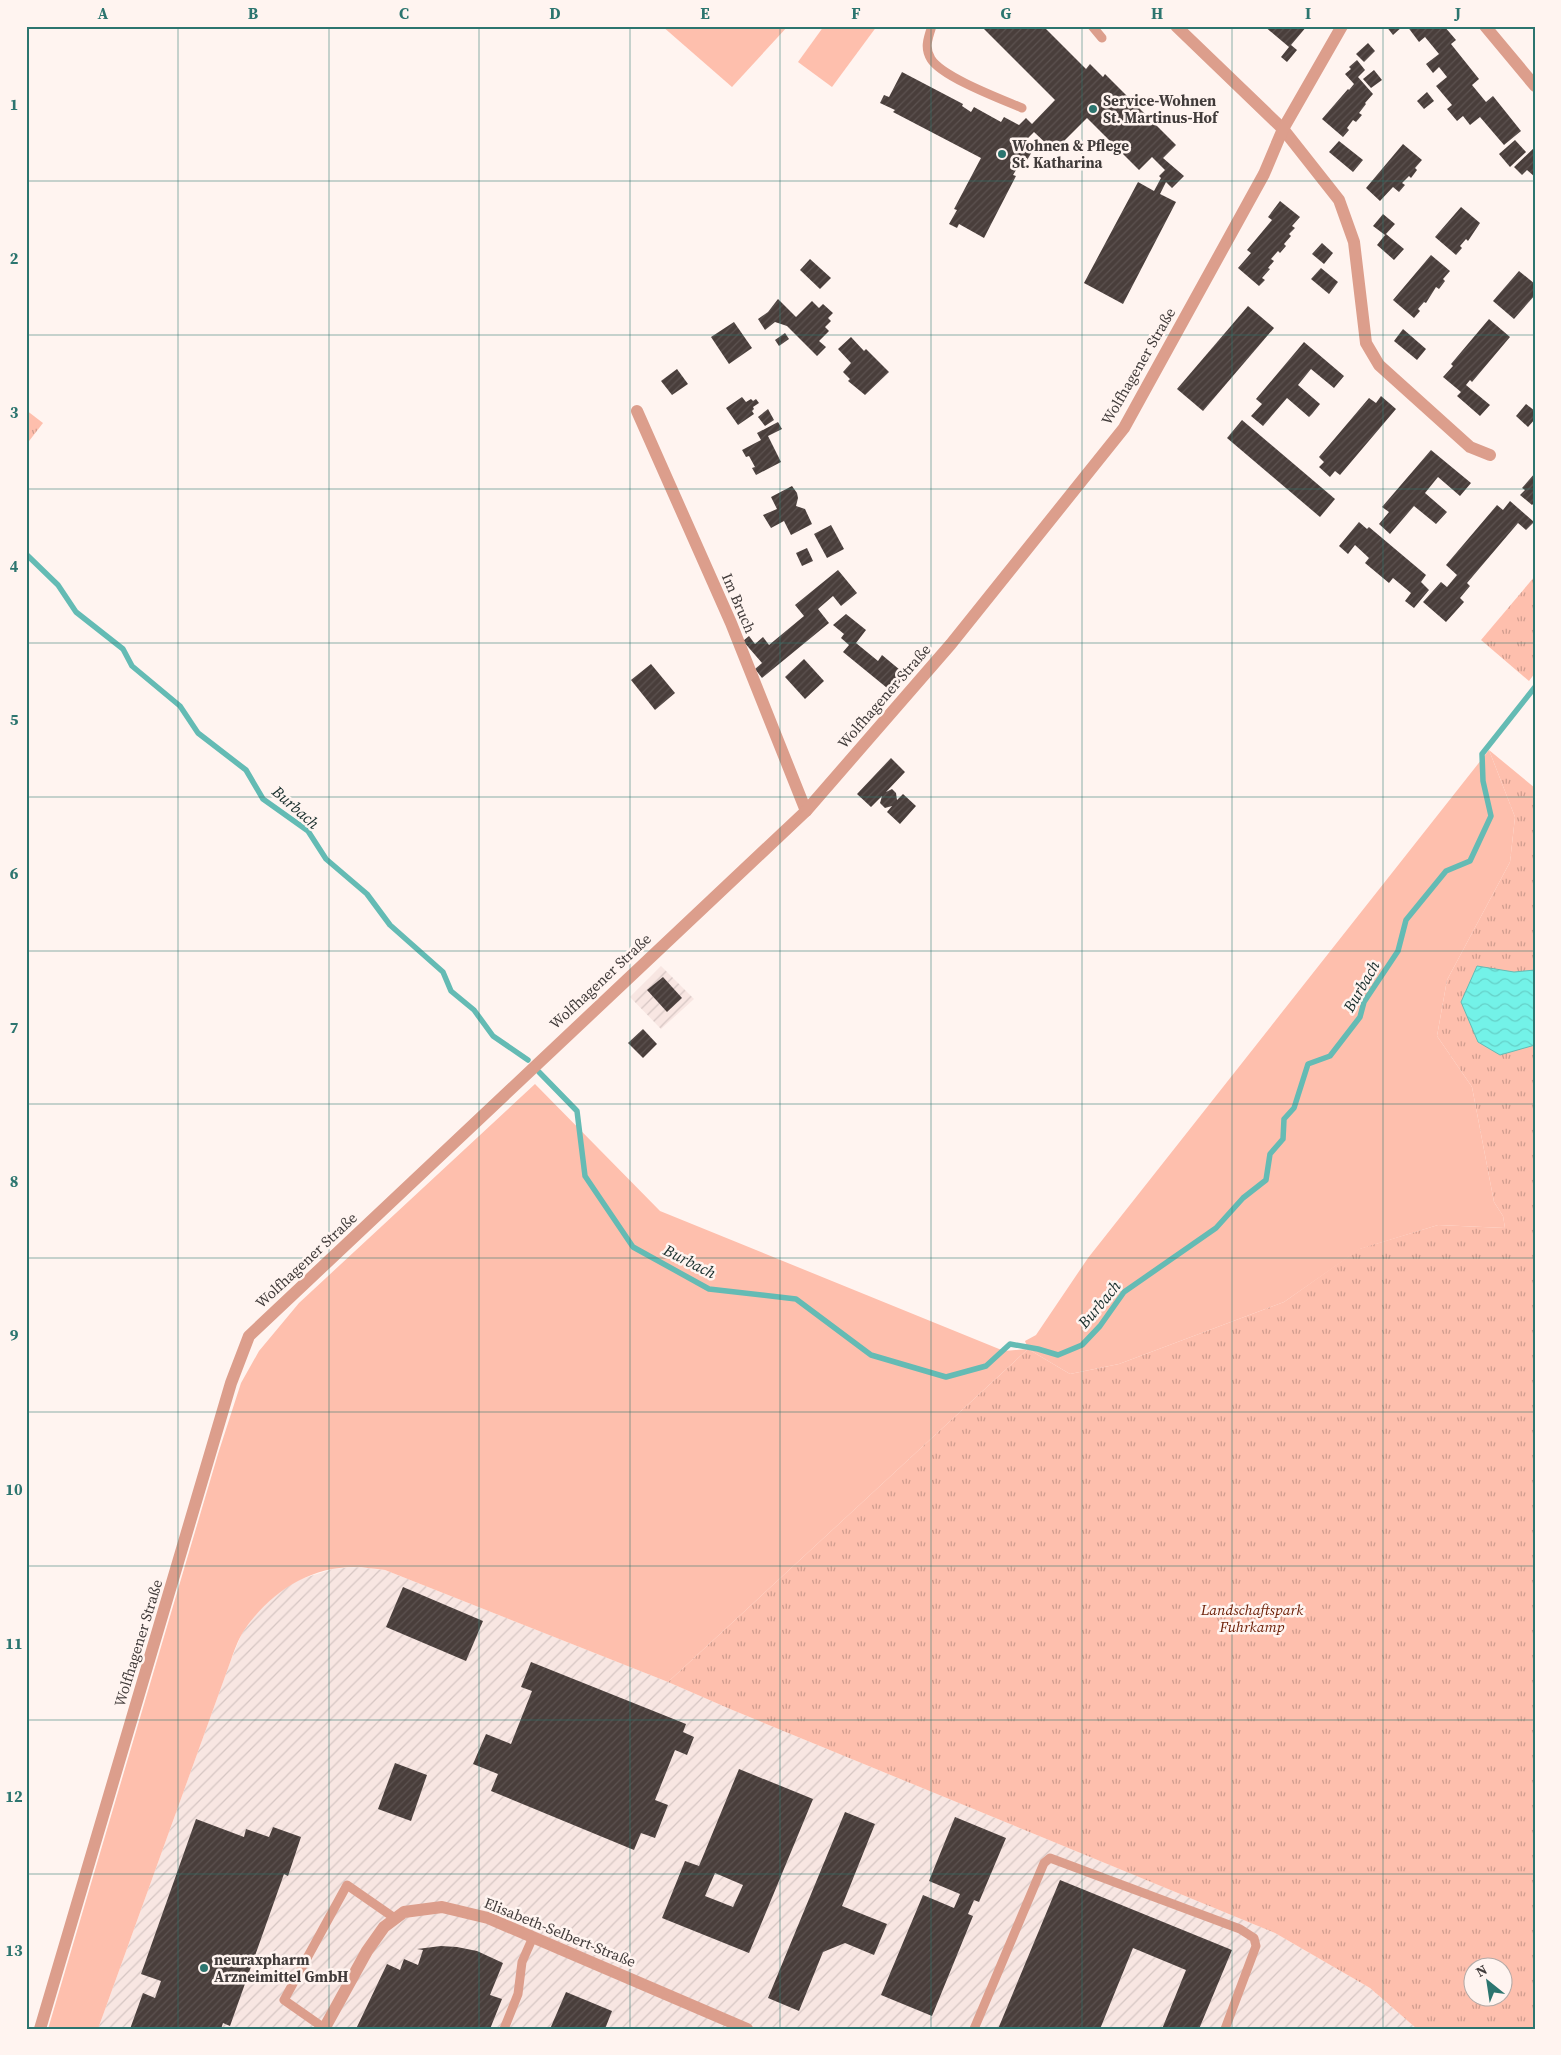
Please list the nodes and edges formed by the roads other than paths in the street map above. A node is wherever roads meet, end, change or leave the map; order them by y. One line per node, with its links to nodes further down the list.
1 (932, 26): 8 (lane)
2 (1092, 26): 6 (lane)
3 (1176, 26): 9 (street)
4 (1342, 26): 9 (street, Wolfhagener Straße)
5 (1485, 26): 7 (street)
6 (1102, 38)
7 (1535, 86)
8 (1022, 108)
9 (1283, 129): 11 (street); 12 (street, Wolfhagener Straße)
10 (637, 410): 12 (street, Im Bruch)
11 (1490, 454)
12 (806, 811): 15 (street, Wolfhagener Straße)
13 (396, 1919): 14 (street, Elisabeth-Selbert-Straße); 16 (street, Elisabeth-Selbert-Straße); 16 (lane)
14 (533, 1937): 17 (lane); 18 (street, Elisabeth-Selbert-Straße)
15 (40, 2029)
16 (324, 2029)
17 (504, 2029)
18 (747, 2029)
19 (974, 2029): 20 (lane)
20 (1225, 2029)

